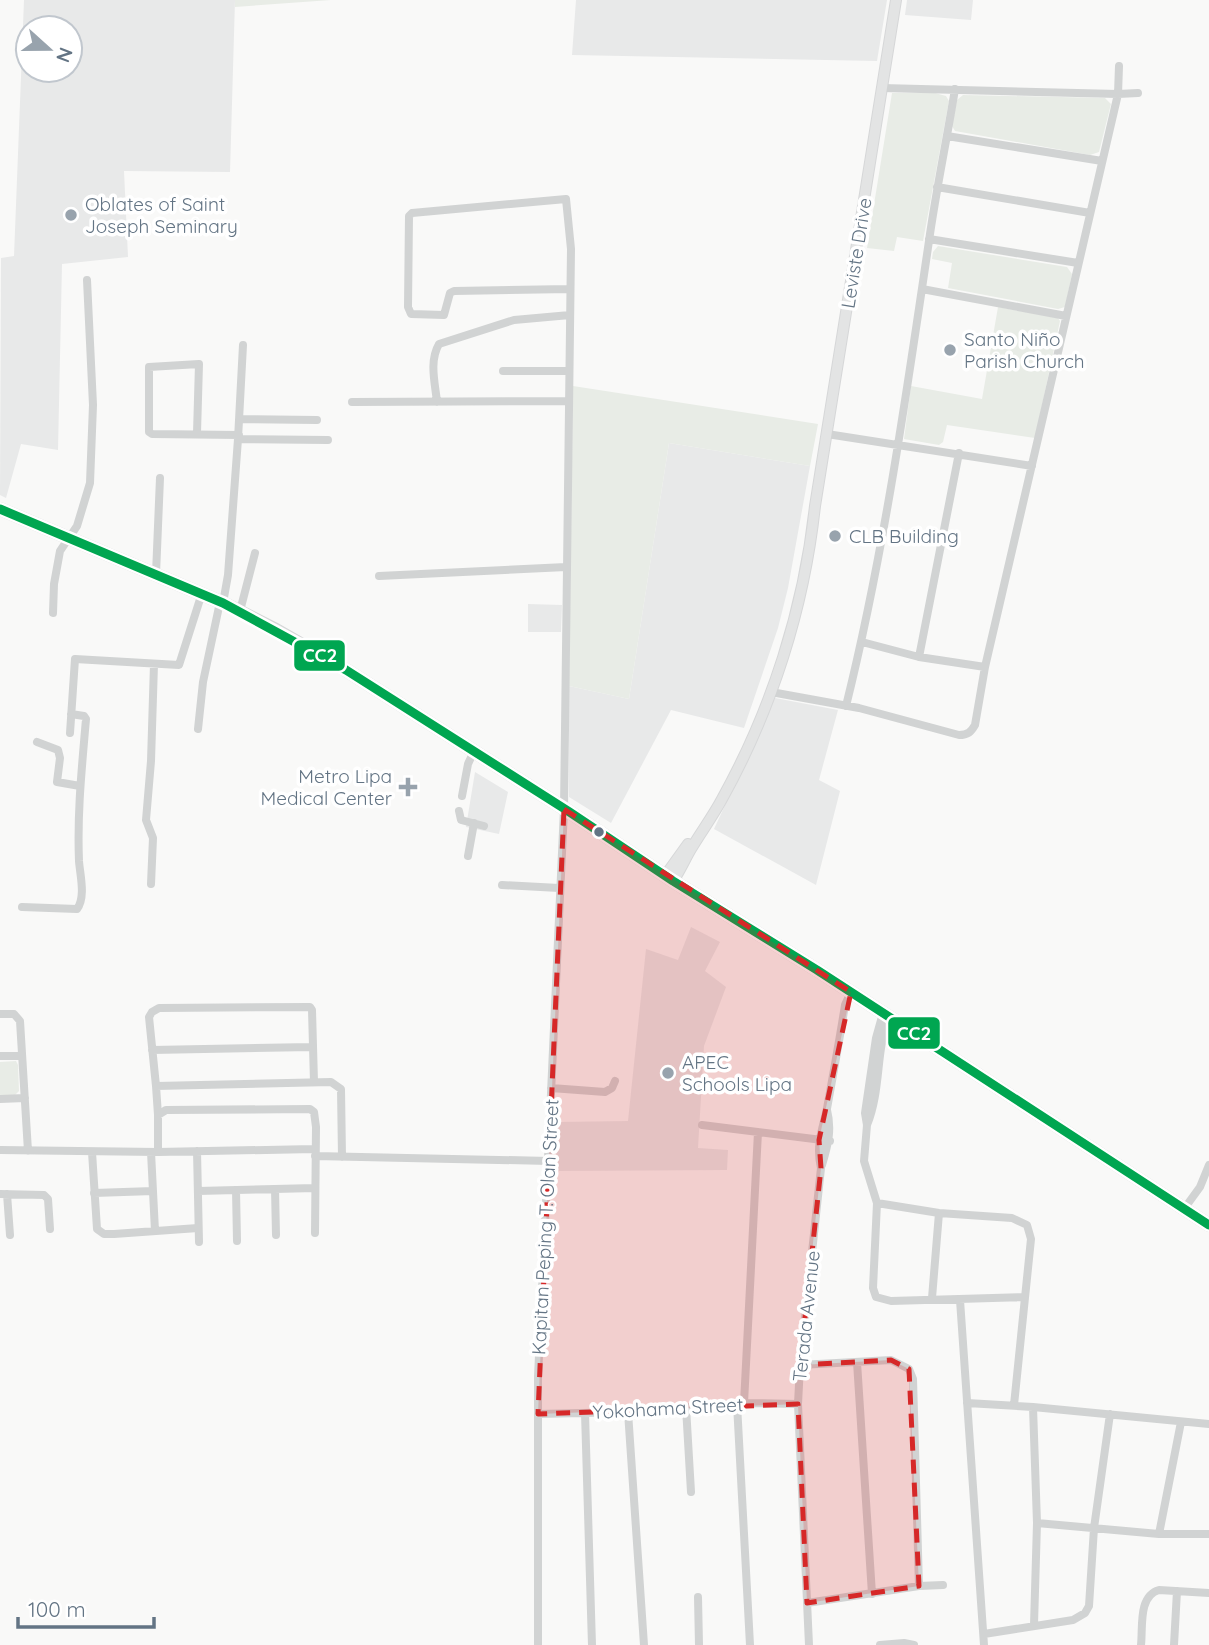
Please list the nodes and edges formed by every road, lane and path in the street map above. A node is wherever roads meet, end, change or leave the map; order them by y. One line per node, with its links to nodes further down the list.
1 (896, 0): 3 (main road, Leviste Drive)
2 (1119, 66): 5 (street)
3 (882, 88): 4 (street); 27 (main road, Leviste Drive)
4 (955, 89): 5 (street); 7 (street)
5 (1118, 93): 6 (street); 8 (street)
6 (1138, 93)
7 (947, 136): 8 (street); 9 (street)
8 (1102, 161): 10 (street)
9 (937, 187): 10 (street); 11 (street)
10 (1090, 213): 12 (street)
11 (929, 239): 12 (street); 15 (street)
12 (1078, 263): 17 (street)
13 (87, 280): 36 (street)
14 (570, 289): 14 (street, Kapitan Peping T. Olan Street); 16 (street, Kapitan Peping T. Olan Street)
15 (922, 289): 17 (street); 30 (street)
16 (570, 315): 20 (street, Kapitan Peping T. Olan Street); 23 (street)
17 (1066, 316): 32 (street)
18 (243, 345): 24 (street)
19 (503, 371): 20 (street)
20 (569, 371): 21 (street, Kapitan Peping T. Olan Street)
21 (568, 401): 23 (street); 38 (street, Kapitan Peping T. Olan Street)
22 (352, 402): 23 (street)
23 (437, 402)
24 (239, 419): 25 (street); 28 (street)
25 (317, 420)
26 (197, 433): 26 (street); 28 (street)
27 (827, 434): 30 (street); 34 (main road, Leviste Drive)
28 (238, 437): 29 (street); 42 (street)
29 (328, 440)
30 (898, 445): 31 (street); 45 (street)
31 (959, 453): 32 (street); 46 (street)
32 (1032, 466): 48 (street)
33 (160, 478): 39 (street)
34 (815, 506): 49 (main road, Leviste Drive); 63 (main road, Leviste Drive)
35 (0, 509): 36 (main road)
36 (68, 537): 39 (main road); 44 (street)
37 (255, 553): 43 (street)
38 (566, 567): 40 (street); 58 (street, Kapitan Peping T. Olan Street)
39 (156, 574): 41 (main road)
40 (379, 576)
41 (202, 593): 42 (main road); 47 (street)
42 (222, 602): 43 (main road); 52 (street)
43 (240, 611): 55 (main road)
44 (53, 613)
45 (862, 642): 46 (street); 50 (street)
46 (919, 657): 48 (street)
47 (154, 664): 51 (street); 64 (street)
48 (985, 667): 50 (street)
49 (771, 692): 50 (street); 63 (main road, Leviste Drive)
50 (846, 706)
51 (71, 714): 53 (street); 56 (street)
52 (198, 729)
53 (69, 733)
54 (37, 742): 56 (street)
55 (474, 751): 57 (street); 58 (main road)
56 (80, 786): 67 (street)
57 (462, 796)
58 (564, 809): 63 (main road); 66 (street, Kapitan Peping T. Olan Street)
59 (459, 811): 60 (street)
60 (474, 823): 61 (street); 62 (street)
61 (484, 826)
62 (468, 856)
63 (669, 878): 68 (main road)
64 (151, 884)
65 (502, 886): 66 (street)
66 (559, 888): 78 (street, Kapitan Peping T. Olan Street)
67 (22, 907)
68 (852, 992): 70 (main road); 81 (street, Terada Avenue)
69 (0, 1014): 74 (street)
70 (885, 1015): 104 (street); 105 (main road)
71 (313, 1047): 72 (street); 72 (street); 76 (street)
72 (152, 1050): 77 (street)
73 (0, 1056): 74 (street)
74 (22, 1056): 79 (street)
75 (615, 1081): 78 (street)
76 (314, 1082): 77 (street); 93 (street)
77 (156, 1086): 82 (street)
78 (551, 1088): 94 (street, Kapitan Peping T. Olan Street)
79 (24, 1098): 80 (street); 88 (street)
80 (0, 1099)
81 (827, 1110): 85 (street, Terada Avenue); 86 (street)
82 (158, 1115): 91 (street); 92 (street)
83 (702, 1125): 84 (street)
84 (758, 1132): 85 (street); 122 (street)
85 (819, 1140): 86 (street); 96 (street, Terada Avenue)
86 (830, 1142): 96 (street)
87 (0, 1150): 88 (street)
88 (28, 1151): 90 (street)
89 (197, 1151): 91 (street); 92 (street); 101 (street)
90 (92, 1152): 91 (street); 102 (street)
91 (154, 1152): 100 (street)
92 (314, 1153): 93 (street); 97 (street)
93 (342, 1157): 94 (street)
94 (549, 1161): 129 (street, Kapitan Peping T. Olan Street)
95 (1209, 1165): 105 (street)
96 (821, 1168): 120 (street, Terada Avenue)
97 (315, 1188): 98 (street); 111 (street)
98 (275, 1189): 99 (street); 113 (street)
99 (236, 1190): 101 (street); 114 (street)
100 (153, 1191): 102 (street); 110 (street)
101 (198, 1191): 108 (street)
102 (94, 1193): 110 (street)
103 (4, 1194): 109 (street); 112 (street)
104 (877, 1203): 106 (street); 117 (street)
105 (1184, 1209): 107 (main road)
106 (939, 1213): 116 (street); 117 (street)
107 (1209, 1224)
108 (198, 1228): 110 (street); 115 (street)
109 (50, 1229)
110 (155, 1231)
111 (315, 1233)
112 (10, 1235)
113 (276, 1235)
114 (237, 1241)
115 (199, 1242)
116 (1024, 1297): 118 (street); 124 (street)
117 (932, 1298): 118 (street)
118 (960, 1300): 121 (street)
119 (857, 1362): 120 (street); 139 (street); 142 (street)
120 (800, 1365): 123 (street, Terada Avenue)
121 (967, 1403): 124 (street); 146 (street)
122 (741, 1404): 123 (street, Yokohama Street); 125 (street, Yokohama Street); 151 (street)
123 (798, 1404): 144 (street, Terada Avenue)
124 (1014, 1405): 126 (street)
125 (686, 1407): 127 (street, Yokohama Street); 133 (street)
126 (1033, 1407): 130 (street); 134 (street)
127 (628, 1412): 128 (street, Yokohama Street); 149 (street)
128 (585, 1413): 129 (street, Yokohama Street); 148 (street)
129 (538, 1414): 147 (street, Kapitan Peping T. Olan Street)
130 (1110, 1414): 131 (street); 135 (street)
131 (1181, 1422): 132 (street); 136 (street)
132 (1209, 1424)
133 (691, 1492)
134 (1037, 1523): 135 (street); 145 (street)
135 (1094, 1528): 136 (street); 145 (street)
136 (1159, 1534): 137 (street)
137 (1209, 1534)
138 (943, 1585): 139 (street)
139 (919, 1586): 142 (street)
140 (1177, 1591): 141 (street); 156 (street); 157 (street)
141 (1209, 1593)
142 (872, 1594): 144 (street)
143 (698, 1597): 150 (street)
144 (807, 1603): 152 (street, Terada Avenue)
145 (1034, 1625): 146 (street)
146 (984, 1634): 155 (street)
147 (538, 1645)
148 (592, 1645)
149 (644, 1645)
150 (699, 1645)
151 (750, 1645)
152 (809, 1645)
153 (880, 1645): 154 (street)
154 (914, 1645)
155 (984, 1645)
156 (1142, 1645)
157 (1174, 1645)

